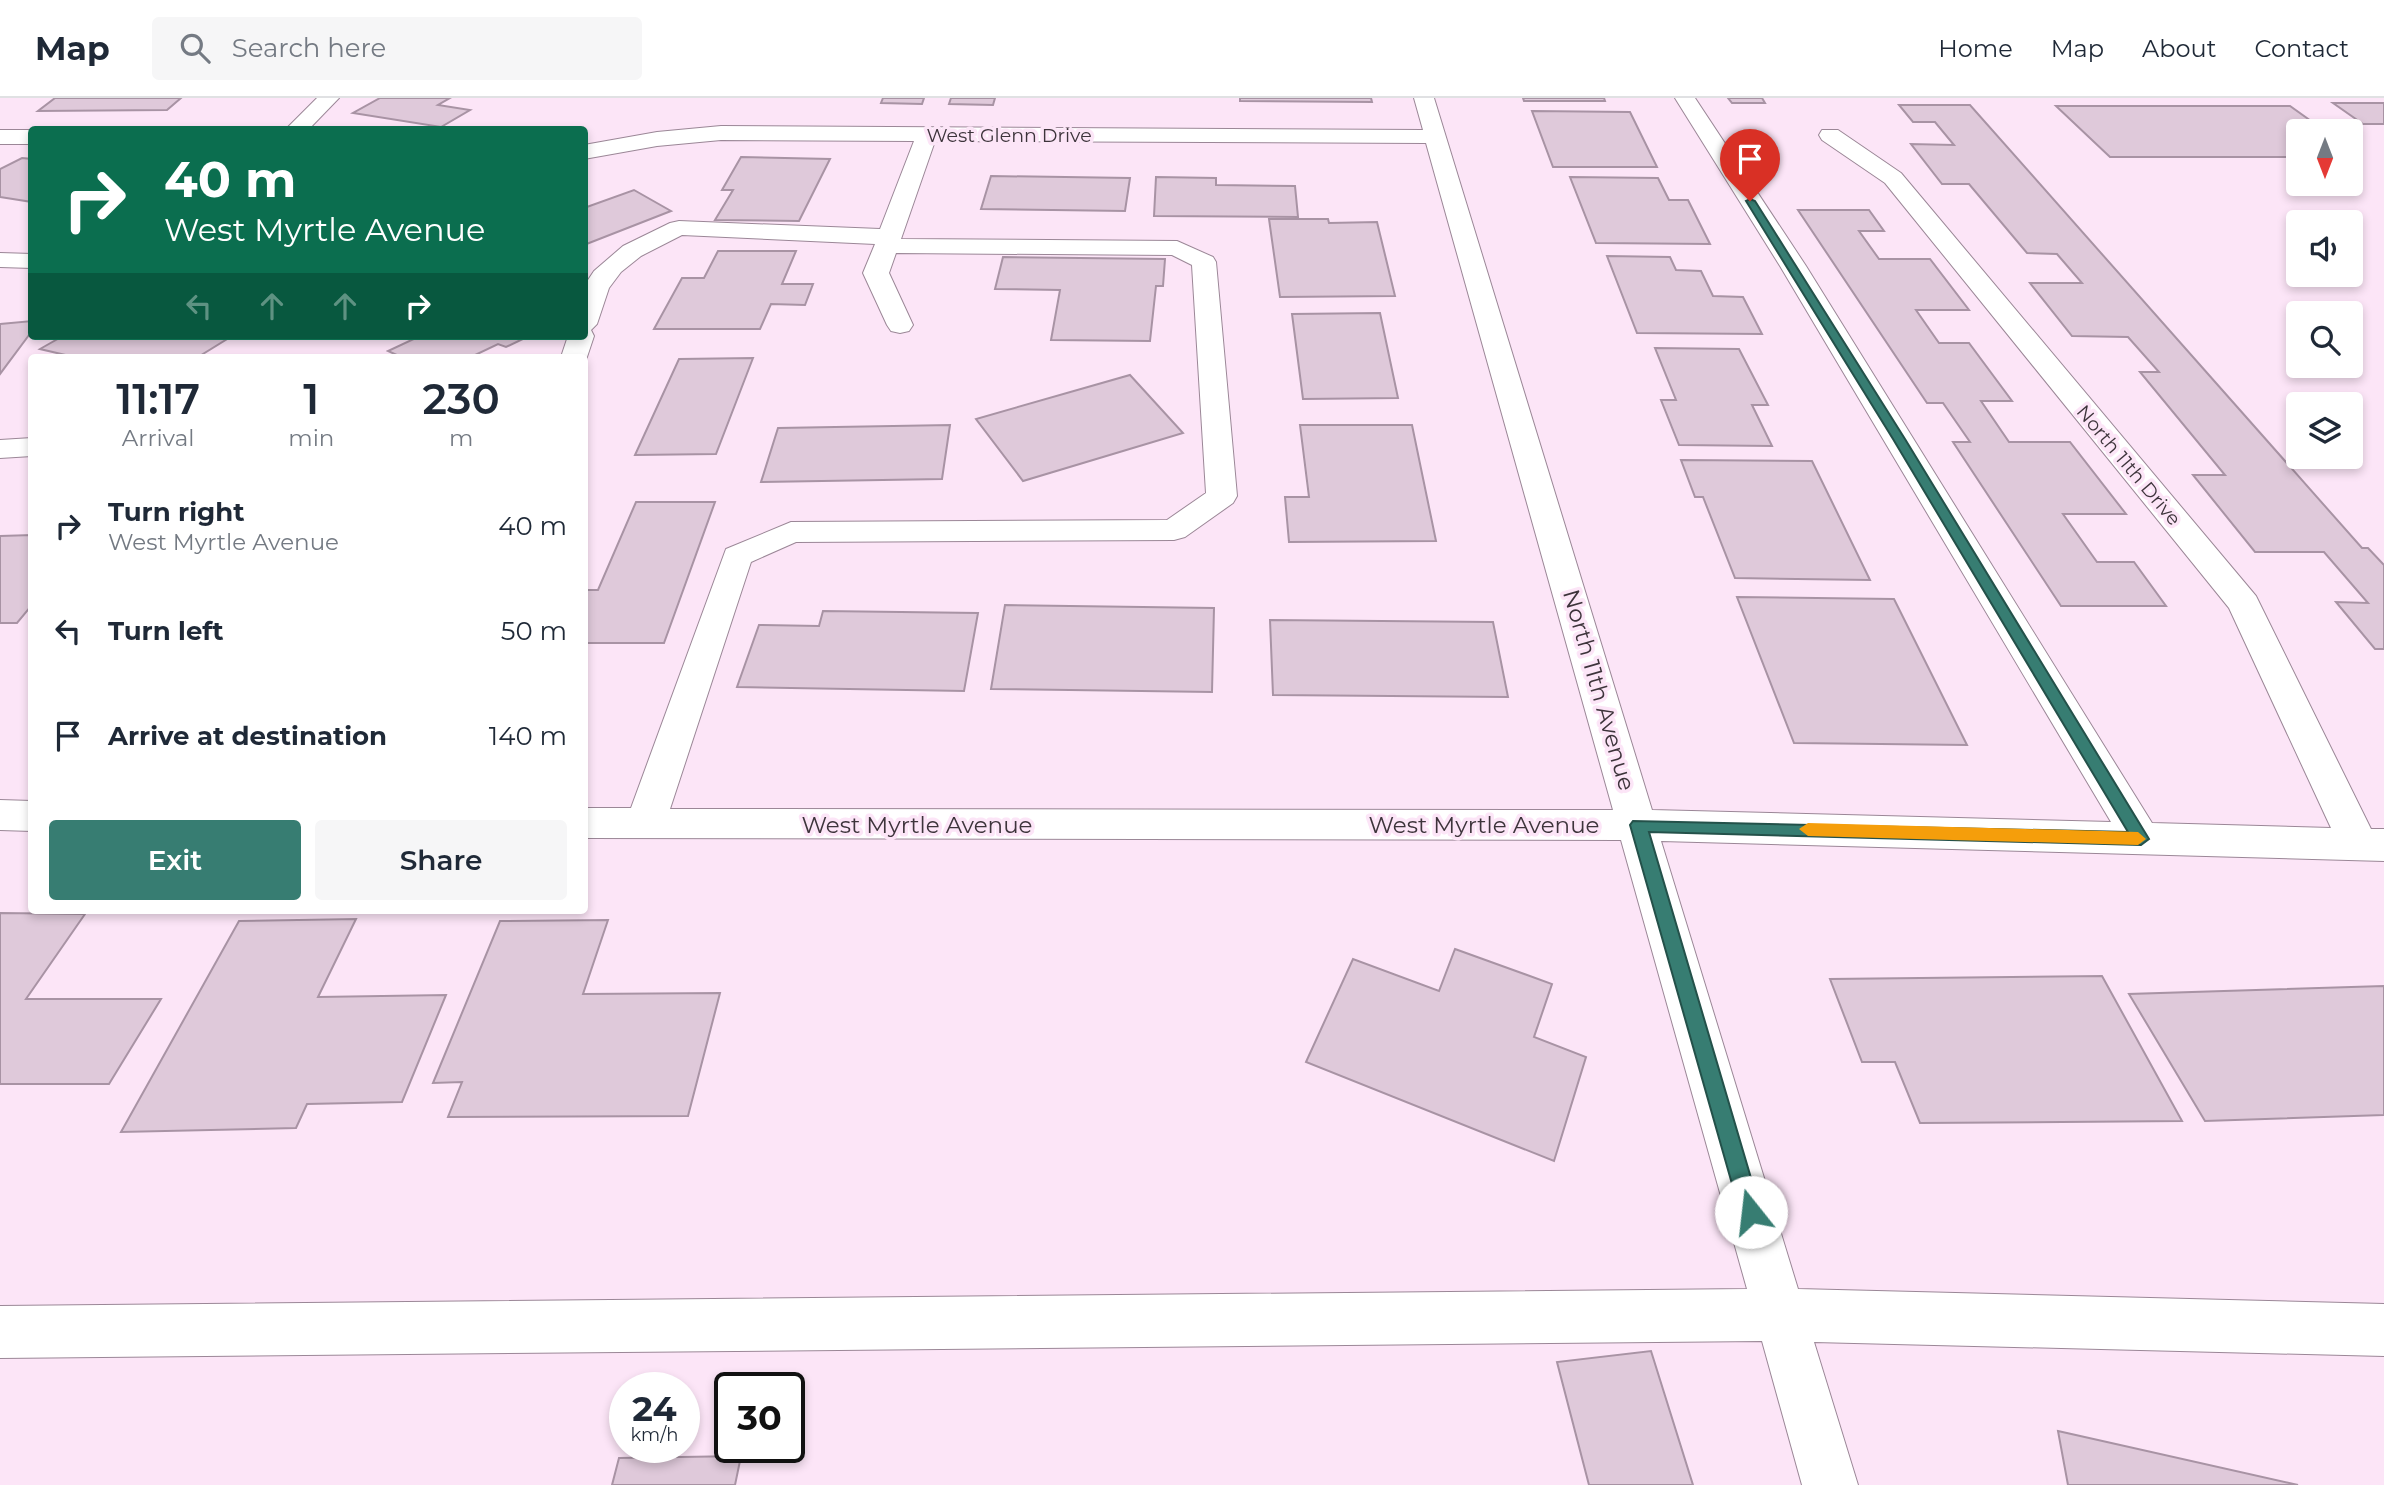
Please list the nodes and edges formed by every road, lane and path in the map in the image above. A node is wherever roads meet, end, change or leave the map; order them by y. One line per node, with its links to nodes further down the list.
1 (329, 98): 4 (street)
2 (1424, 98): 9 (street, North 11th Avenue)
3 (1685, 98): 23 (street)
4 (299, 126)
5 (927, 134): 9 (street, West Glenn Drive); 10 (street, West Glenn Drive); 11 (street)
6 (1830, 135): 24 (street, North 11th Drive)
7 (0, 137): 8 (street)
8 (28, 137)
9 (1435, 137): 22 (street, North 11th Avenue)
10 (588, 151)
11 (887, 241): 14 (street); 15 (street); 21 (street)
12 (0, 260): 13 (street)
13 (28, 261)
14 (588, 310)
15 (900, 325)
16 (28, 447): 17 (street)
17 (0, 449)
18 (0, 815): 19 (street)
19 (28, 816)
20 (588, 823): 21 (street, West Myrtle Avenue)
21 (645, 824): 22 (street, West Myrtle Avenue)
22 (1639, 825): 23 (street, West Myrtle Avenue); 25 (street, North 11th Avenue)
23 (2141, 839): 24 (street, West Myrtle Avenue)
24 (2372, 845)
25 (1780, 1315): 26 (street); 27 (street); 28 (street, North 11th Avenue)
26 (2384, 1330)
27 (0, 1332)
28 (1830, 1485)

